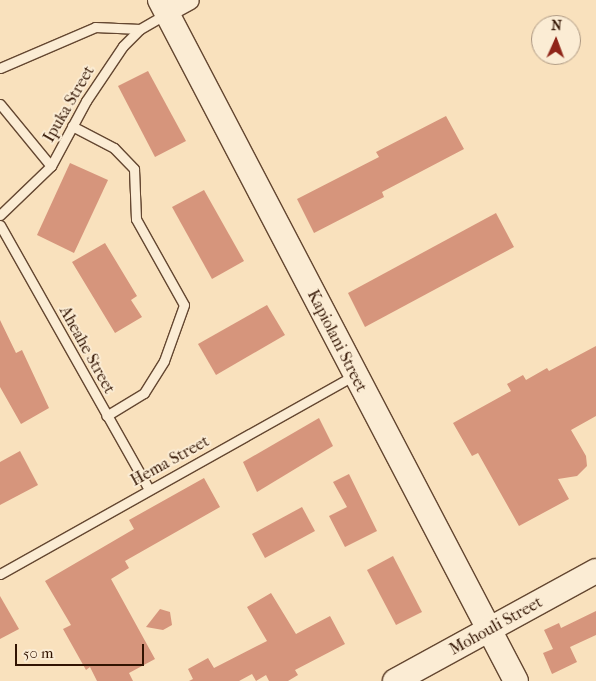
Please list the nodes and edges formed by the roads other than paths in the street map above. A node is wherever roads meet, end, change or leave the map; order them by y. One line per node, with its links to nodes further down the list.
1 (190, 0): 2 (street)
2 (164, 6): 3 (lane, Ipuka Street); 10 (street, Kapiolani Street)
3 (140, 29): 4 (lane); 6 (lane, Ipuka Street)
4 (0, 68)
5 (0, 104): 7 (lane)
6 (72, 126): 7 (lane, Ipuka Street); 11 (lane)
7 (51, 166): 8 (lane, Ipuka Street)
8 (0, 215)
9 (0, 225): 11 (lane, Aheahe Street)
10 (354, 375): 12 (lane, Hema Street); 15 (street, Kapiolani Street)
11 (106, 416): 12 (lane, Aheahe Street)
12 (149, 489): 14 (lane, Hema Street)
13 (596, 570): 15 (street, Mohouli Street)
14 (0, 574)
15 (488, 631): 16 (street, Mohouli Street); 17 (street, Kapiolani Street)
16 (395, 681)
17 (516, 681)

